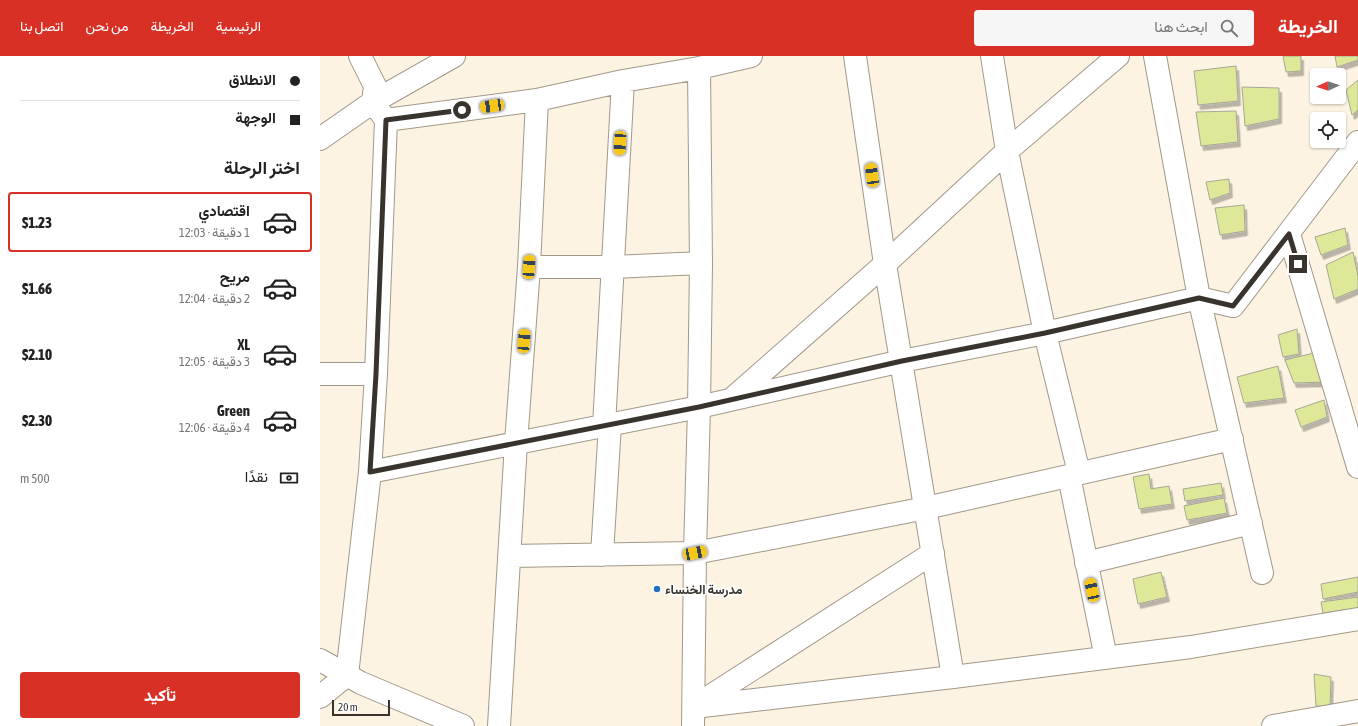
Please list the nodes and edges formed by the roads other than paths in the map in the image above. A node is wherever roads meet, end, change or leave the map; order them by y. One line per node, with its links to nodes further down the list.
1 (360, 56): 11 (street)
2 (428, 56): 11 (street)
3 (454, 56): 11 (street)
4 (752, 56): 9 (street)
5 (855, 56): 20 (street)
6 (992, 56): 17 (street)
7 (1118, 56): 17 (street)
8 (1155, 56): 23 (street)
9 (699, 68): 10 (street); 19 (street)
10 (623, 81): 12 (street); 22 (street)
11 (374, 94): 13 (street); 14 (street); 15 (street)
12 (537, 100): 13 (street); 21 (street)
13 (386, 120): 27 (street)
14 (320, 124)
15 (320, 139)
16 (1358, 142): 18 (street)
17 (1007, 151): 20 (street); 24 (street)
18 (1289, 234): 23 (street); 33 (street)
19 (701, 263): 22 (street); 29 (street)
20 (885, 264): 25 (street); 28 (street)
21 (529, 267): 22 (street); 32 (street)
22 (613, 267): 30 (street)
23 (1199, 298): 24 (street); 31 (street)
24 (1045, 333): 25 (street); 35 (street)
25 (902, 361): 28 (street); 36 (street)
26 (320, 374): 27 (street)
27 (376, 374): 34 (street)
28 (732, 399): 29 (street)
29 (699, 407): 30 (street); 38 (street)
30 (607, 425): 32 (street); 40 (street)
31 (1232, 439): 35 (street); 37 (street)
32 (516, 443): 34 (street); 41 (street)
33 (1358, 466)
34 (370, 472): 47 (street)
35 (1074, 474): 36 (street); 42 (street)
36 (926, 508): 38 (street); 39 (street)
37 (1251, 523): 42 (street); 43 (street)
38 (695, 553): 40 (street); 51 (street)
39 (933, 553): 48 (street); 51 (street)
40 (602, 554): 41 (street)
41 (509, 556): 53 (street)
42 (1086, 563): 45 (street)
43 (1262, 573)
44 (1358, 619): 45 (street)
45 (1106, 658): 48 (street)
46 (320, 660): 47 (street)
47 (347, 675): 49 (street); 52 (street)
48 (954, 677): 51 (street)
49 (320, 697)
50 (1358, 711): 54 (street)
51 (693, 716)
52 (463, 726)
53 (498, 726)
54 (1273, 726)

